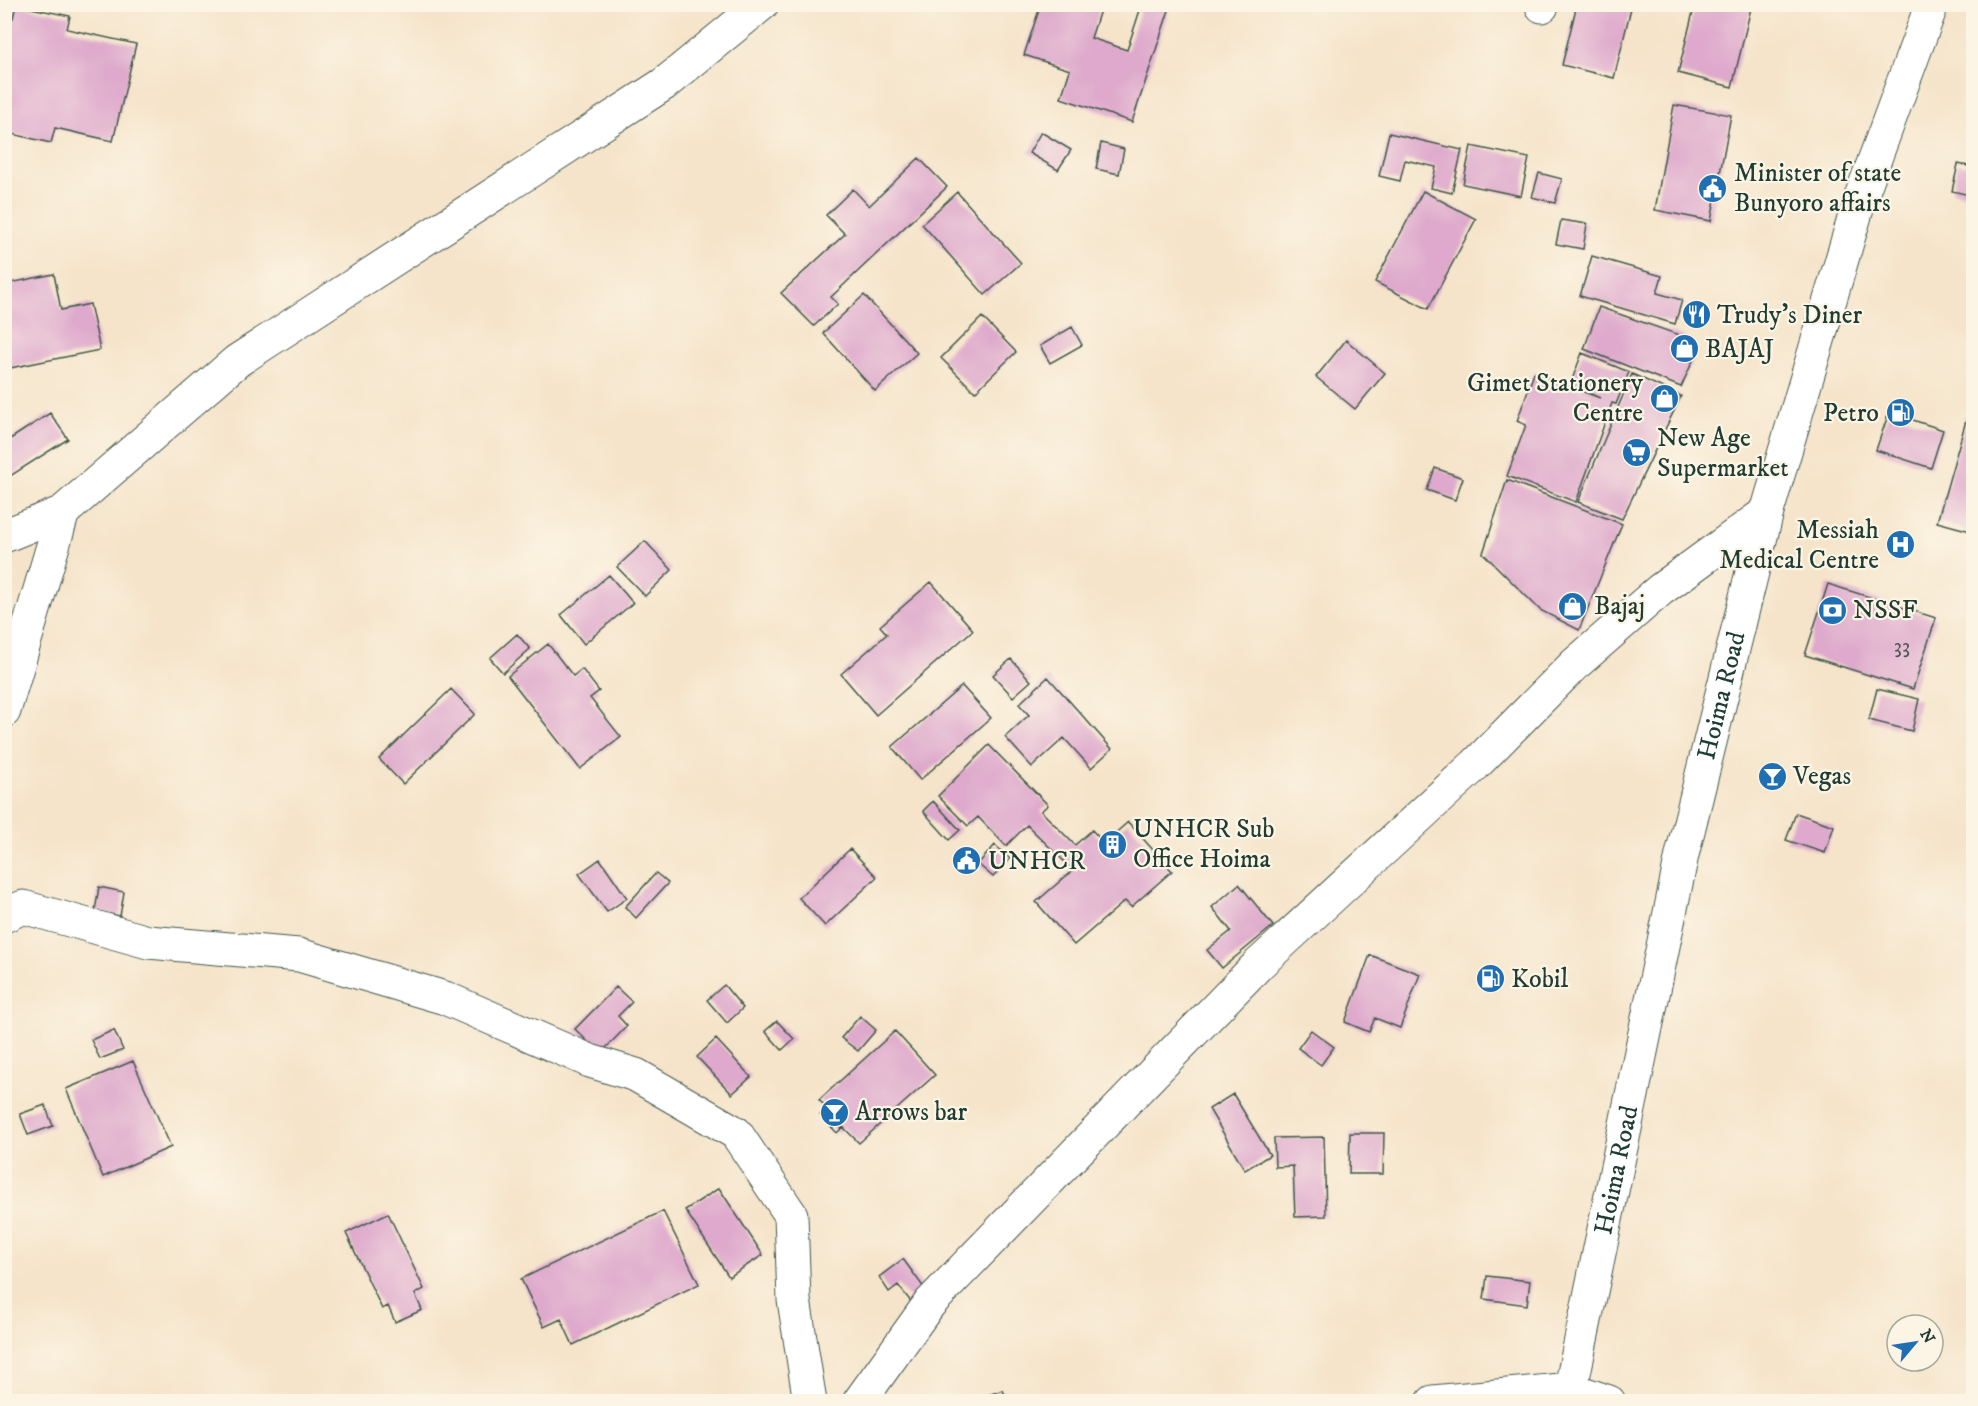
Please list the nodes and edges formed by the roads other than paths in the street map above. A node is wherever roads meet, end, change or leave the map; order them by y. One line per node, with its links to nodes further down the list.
1 (762, 4): 3 (street)
2 (1932, 4): 4 (street, Hoima Road)
3 (63, 512): 5 (street); 6 (street)
4 (1767, 512): 8 (street, Hoima Road); 10 (street)
5 (4, 536)
6 (4, 711)
7 (4, 916): 9 (street)
8 (1569, 1395): 11 (street); 12 (street)
9 (810, 1401)
10 (859, 1401)
11 (1433, 1401)
12 (1609, 1401)

